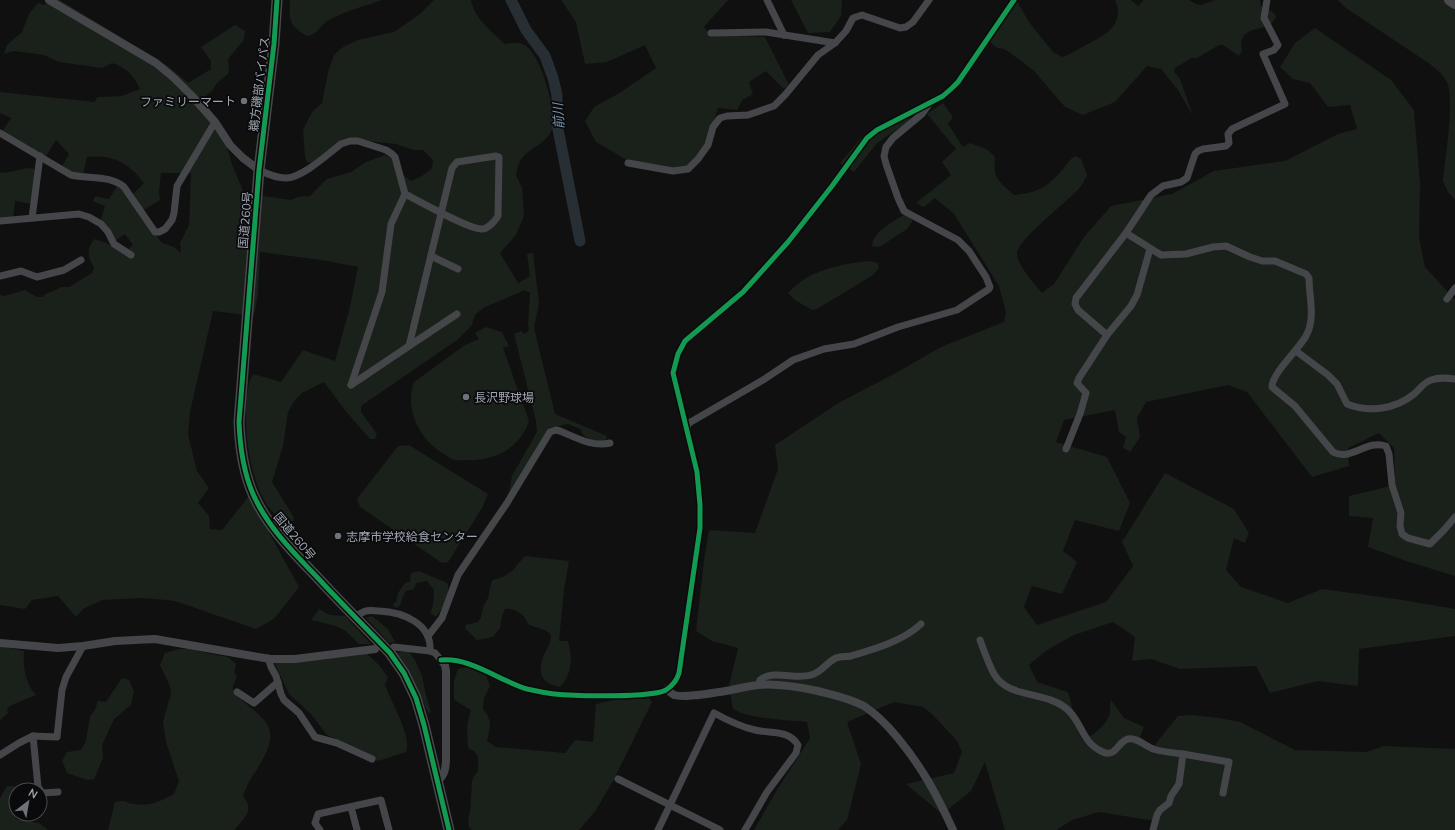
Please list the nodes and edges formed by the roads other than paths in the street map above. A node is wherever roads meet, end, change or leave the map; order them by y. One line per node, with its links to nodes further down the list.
1 (49, 0): 13 (street)
2 (277, 0): 17 (highway, 鵜方磯部バイパス)
3 (767, 0): 10 (street)
4 (929, 0): 11 (street)
5 (1014, 0): 12 (street)
6 (1267, 0): 22 (street)
7 (1449, 0): 8 (main road)
8 (1455, 4)
9 (712, 33): 10 (street)
10 (784, 35): 11 (street)
11 (835, 43): 16 (street)
12 (931, 102): 36 (street); 36 (street)
13 (215, 122): 15 (street); 17 (street)
14 (0, 133): 15 (street)
15 (40, 156): 20 (street)
16 (628, 163)
17 (259, 170): 18 (street); 40 (highway, 国道260号)
18 (405, 194): 19 (street); 33 (street)
19 (442, 213): 19 (street); 25 (street)
20 (32, 218): 21 (street); 24 (street)
21 (0, 221)
22 (1126, 233): 23 (street); 32 (street)
23 (1150, 249): 32 (street); 34 (street)
24 (131, 255)
25 (431, 256): 27 (street); 33 (street)
26 (81, 260): 28 (street)
27 (458, 269)
28 (0, 276)
29 (1455, 288): 30 (street)
30 (1447, 299)
31 (457, 314): 33 (street)
32 (1107, 335): 38 (street)
33 (409, 346)
34 (1296, 351): 35 (street); 39 (street)
35 (1455, 379)
36 (686, 429): 53 (street)
37 (610, 442): 42 (street)
38 (1066, 449)
39 (1455, 517)
40 (355, 617): 42 (street); 61 (highway, 国道260号)
41 (921, 624): 52 (street)
42 (428, 636): 48 (street)
43 (980, 640): 56 (street)
44 (0, 643): 45 (street)
45 (83, 646): 49 (street); 55 (street)
46 (394, 647): 48 (street)
47 (375, 649): 49 (street)
48 (430, 651): 50 (street)
49 (268, 658): 51 (street)
50 (441, 660): 53 (street); 61 (street)
51 (278, 682): 54 (street); 58 (street)
52 (759, 685): 53 (street); 74 (street)
53 (667, 690)
54 (237, 692)
55 (32, 736): 57 (street); 60 (street)
56 (1183, 754): 63 (street); 75 (street)
57 (0, 755)
58 (372, 759)
59 (618, 779): 65 (street)
60 (37, 782)
61 (437, 782): 70 (highway, 国道260号)
62 (58, 792): 64 (street)
63 (1223, 792)
64 (48, 793)
65 (670, 804): 71 (street); 72 (street); 73 (street)
66 (351, 807): 67 (street); 68 (street); 69 (street)
67 (320, 830)
68 (357, 830)
69 (389, 830)
70 (448, 830)
71 (658, 830)
72 (720, 830)
73 (745, 830)
74 (953, 830)
75 (1152, 830)

